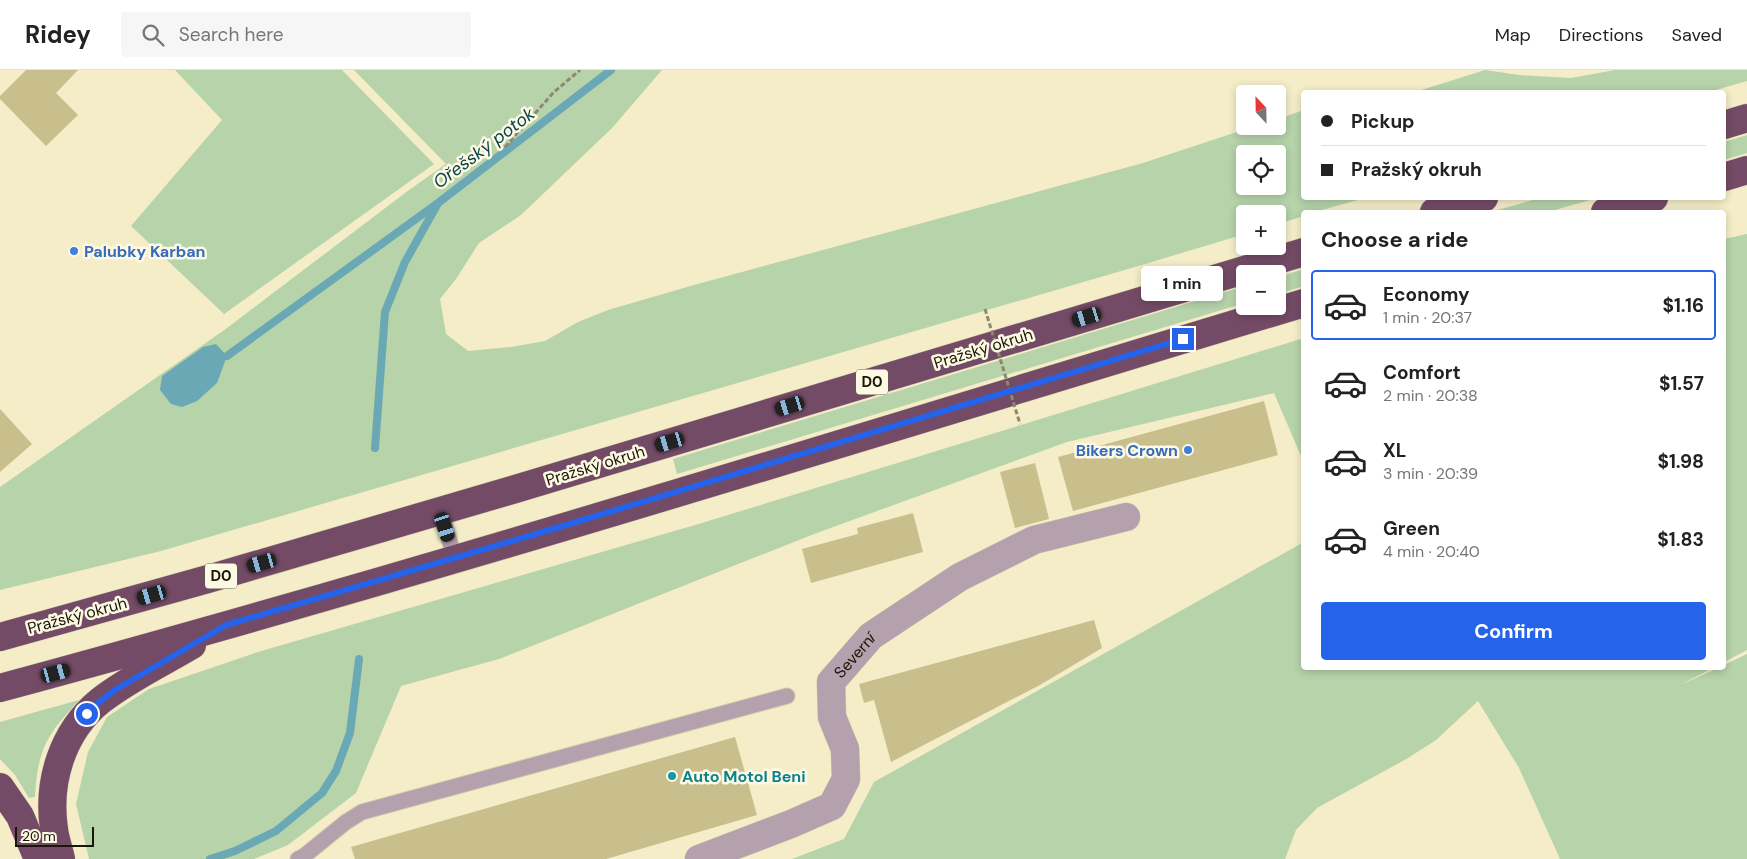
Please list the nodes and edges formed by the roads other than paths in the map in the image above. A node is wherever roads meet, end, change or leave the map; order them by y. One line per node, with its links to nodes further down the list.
1 (1747, 118): 2 (highway)
2 (1726, 124)
3 (1747, 170): 4 (highway)
4 (1726, 176)
5 (1477, 200): 7 (highway)
6 (1647, 200): 8 (highway)
7 (1441, 210)
8 (1612, 210)
9 (1301, 253): 11 (highway, Pražský okruh / D0)
10 (1301, 304): 13 (highway)
11 (440, 511): 13 (lane); 15 (highway, Pražský okruh / D0)
12 (1126, 517): 22 (street, Severní)
13 (455, 558): 14 (highway)
14 (226, 625): 16 (highway); 20 (highway)
15 (0, 637)
16 (0, 688)
17 (787, 696): 21 (lane)
18 (0, 787): 19 (highway)
19 (38, 859)
20 (61, 859)
21 (298, 859)
22 (700, 859)

